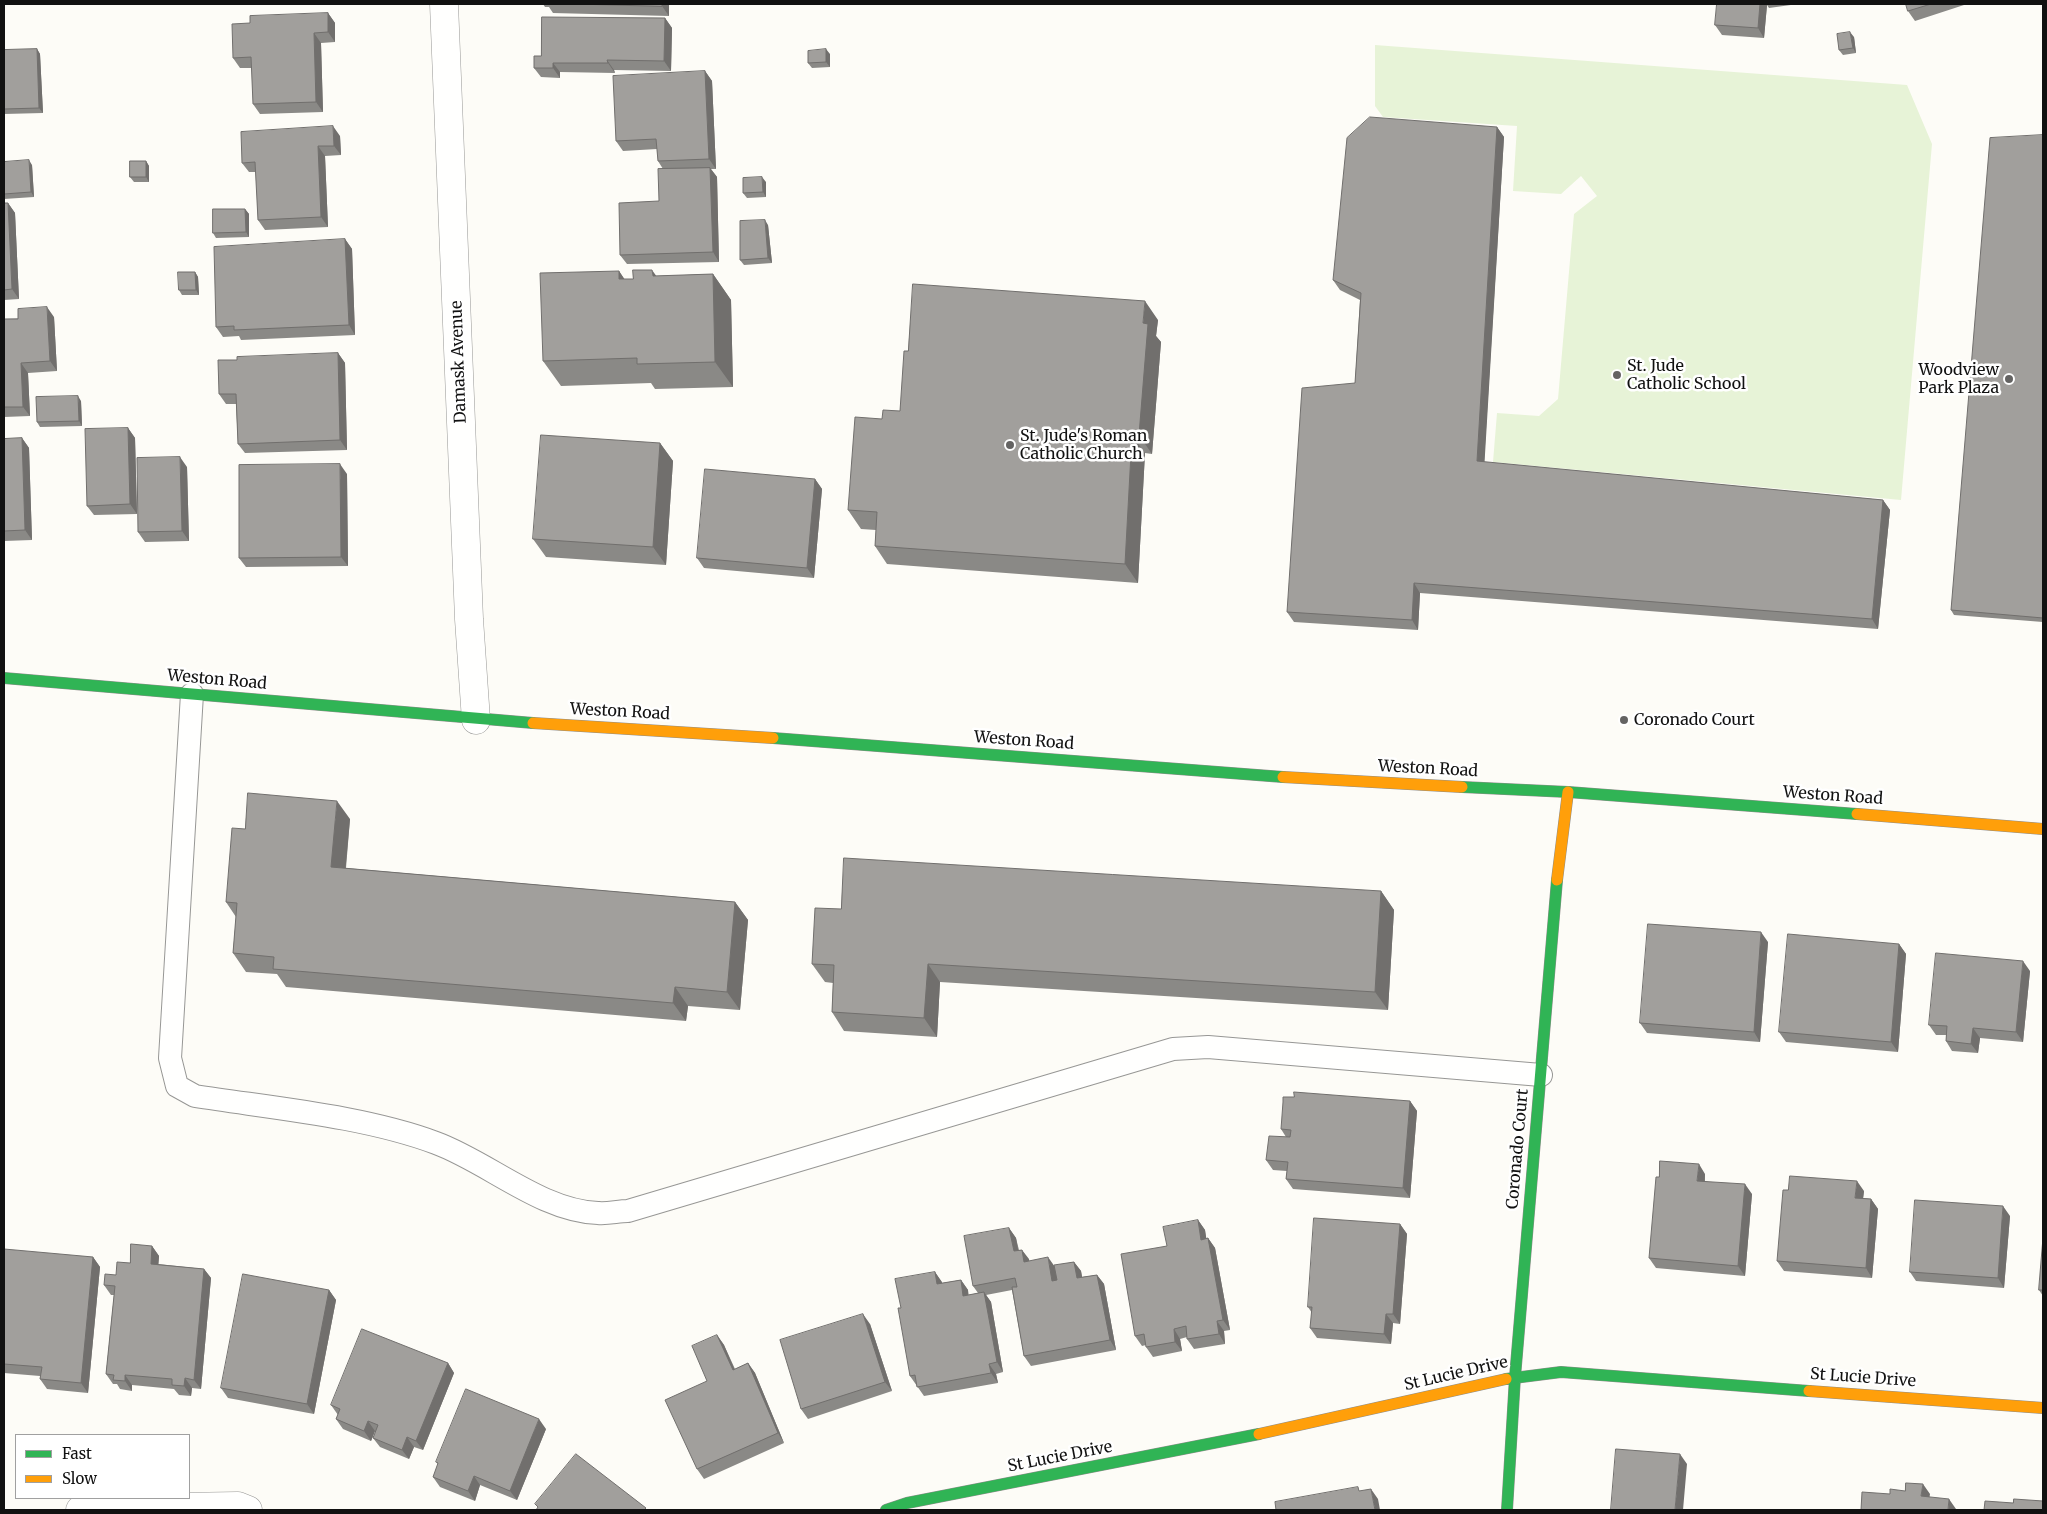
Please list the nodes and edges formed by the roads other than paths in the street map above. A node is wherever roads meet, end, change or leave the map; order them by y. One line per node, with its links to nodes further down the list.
1 (444, 4): 4 (street, Damask Avenue)
2 (4, 678): 3 (main road, Weston Road)
3 (192, 694): 4 (main road, Weston Road); 7 (lane)
4 (476, 720): 5 (main road, Weston Road)
5 (1568, 792): 6 (main road, Weston Road); 7 (main road, Coronado Court)
6 (2043, 829)
7 (1541, 1075): 8 (main road, Coronado Court)
8 (1516, 1377): 9 (main road, St Lucie Drive); 12 (main road, St Lucie Drive); 13 (main road, Coronado Court)
9 (2043, 1408)
10 (80, 1510): 11 (street)
11 (248, 1510)
12 (886, 1510)
13 (1507, 1510)

